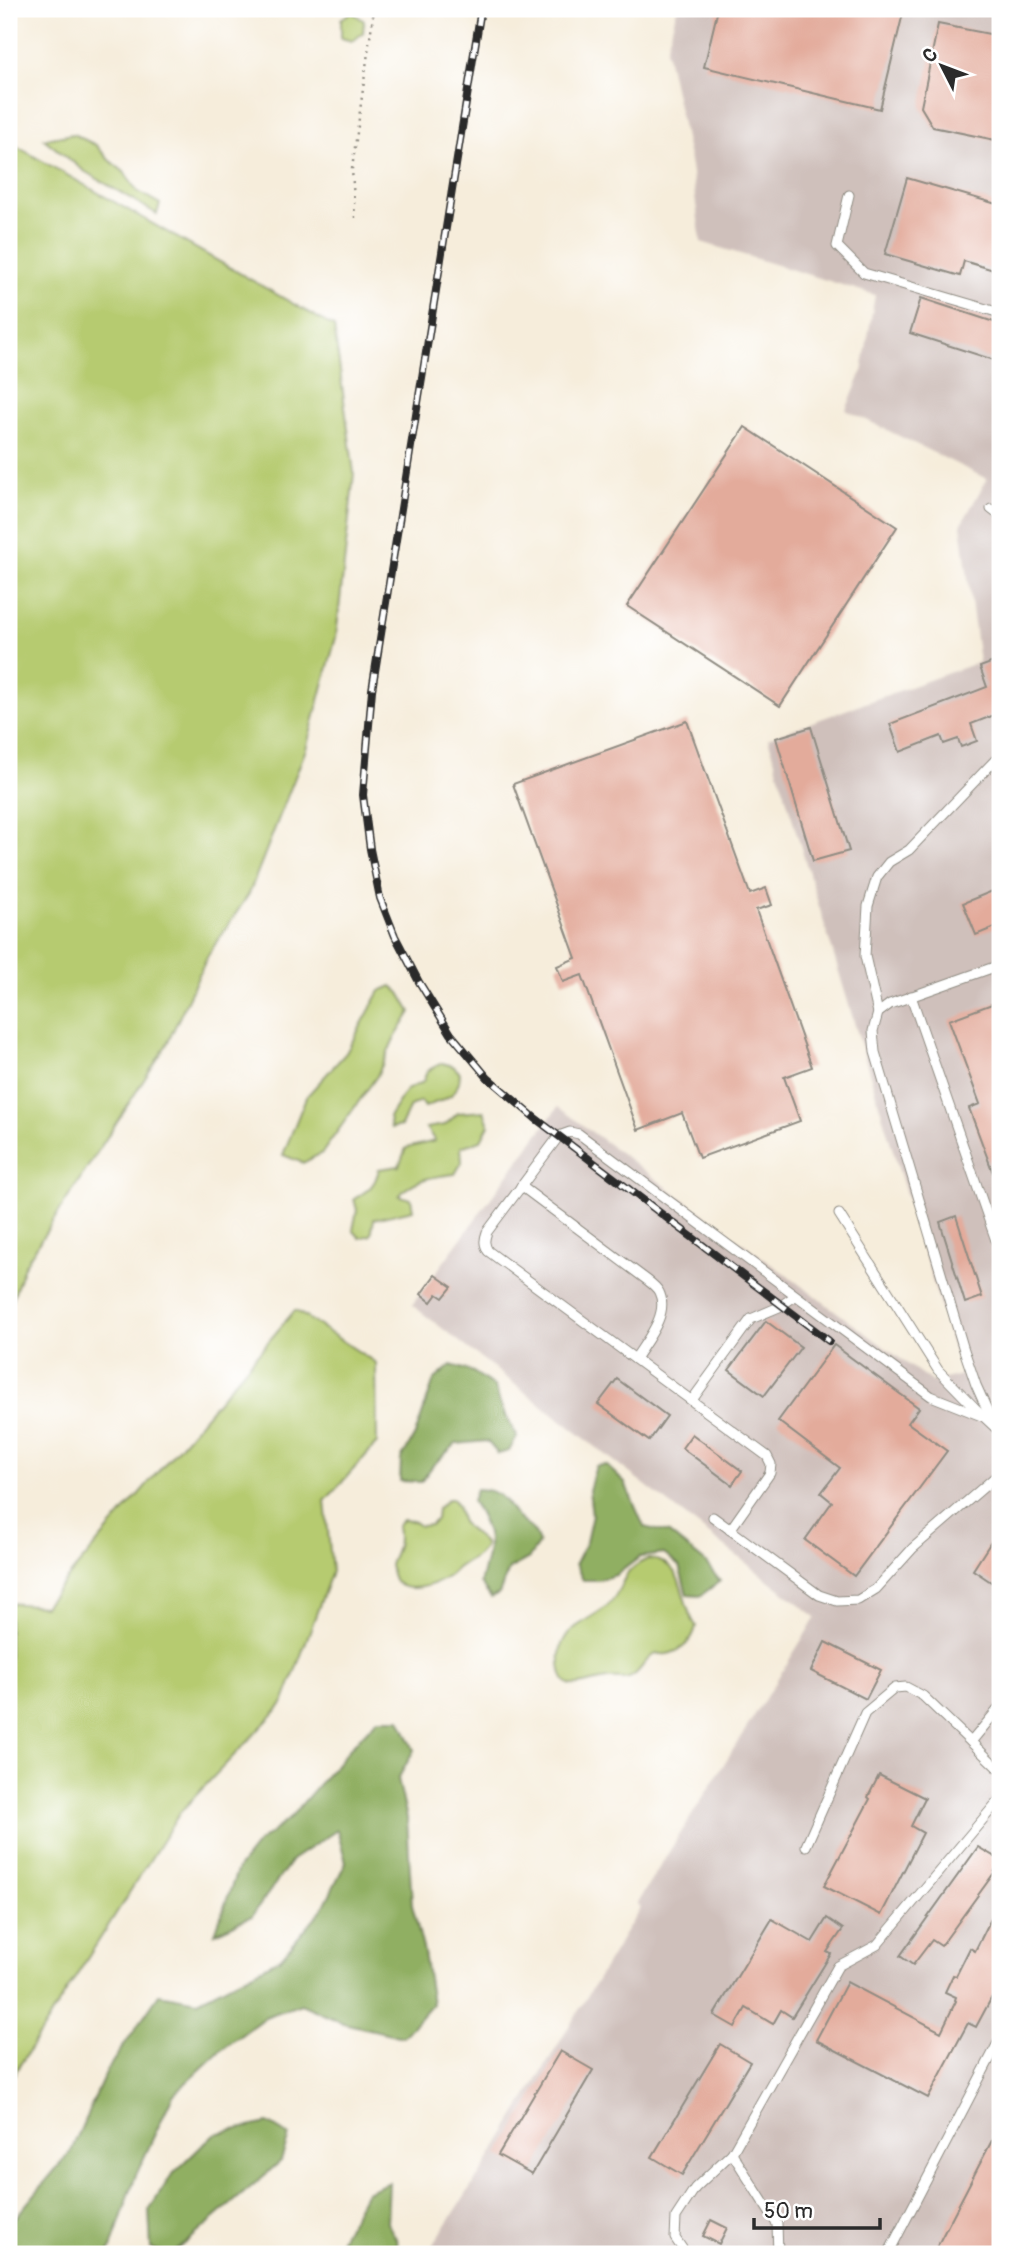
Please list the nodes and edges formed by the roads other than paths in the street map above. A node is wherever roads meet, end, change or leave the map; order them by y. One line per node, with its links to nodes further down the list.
1 (993, 9): 2 (lane)
2 (1000, 12)
3 (849, 195): 4 (lane)
4 (1000, 313)
5 (991, 509): 6 (lane)
6 (1000, 516)
7 (1000, 755): 10 (lane)
8 (1000, 965): 9 (lane)
9 (911, 996): 10 (lane); 13 (lane)
10 (878, 1013): 18 (lane)
11 (520, 1186): 14 (lane); 15 (lane); 15 (lane)
12 (839, 1214): 17 (lane)
13 (1000, 1252)
14 (795, 1296): 16 (lane); 17 (lane)
15 (635, 1359): 16 (lane)
16 (692, 1401): 21 (lane)
17 (984, 1417): 18 (lane)
18 (998, 1429)
19 (1000, 1474): 21 (lane)
20 (713, 1517): 21 (lane)
21 (730, 1530)
22 (1000, 1707): 23 (lane)
23 (971, 1742): 24 (lane); 26 (lane)
24 (1000, 1770)
25 (1000, 1799): 28 (lane)
26 (806, 1846)
27 (1000, 2039): 31 (lane)
28 (732, 2153): 29 (lane); 30 (lane)
29 (686, 2254)
30 (778, 2254)
31 (888, 2254)

